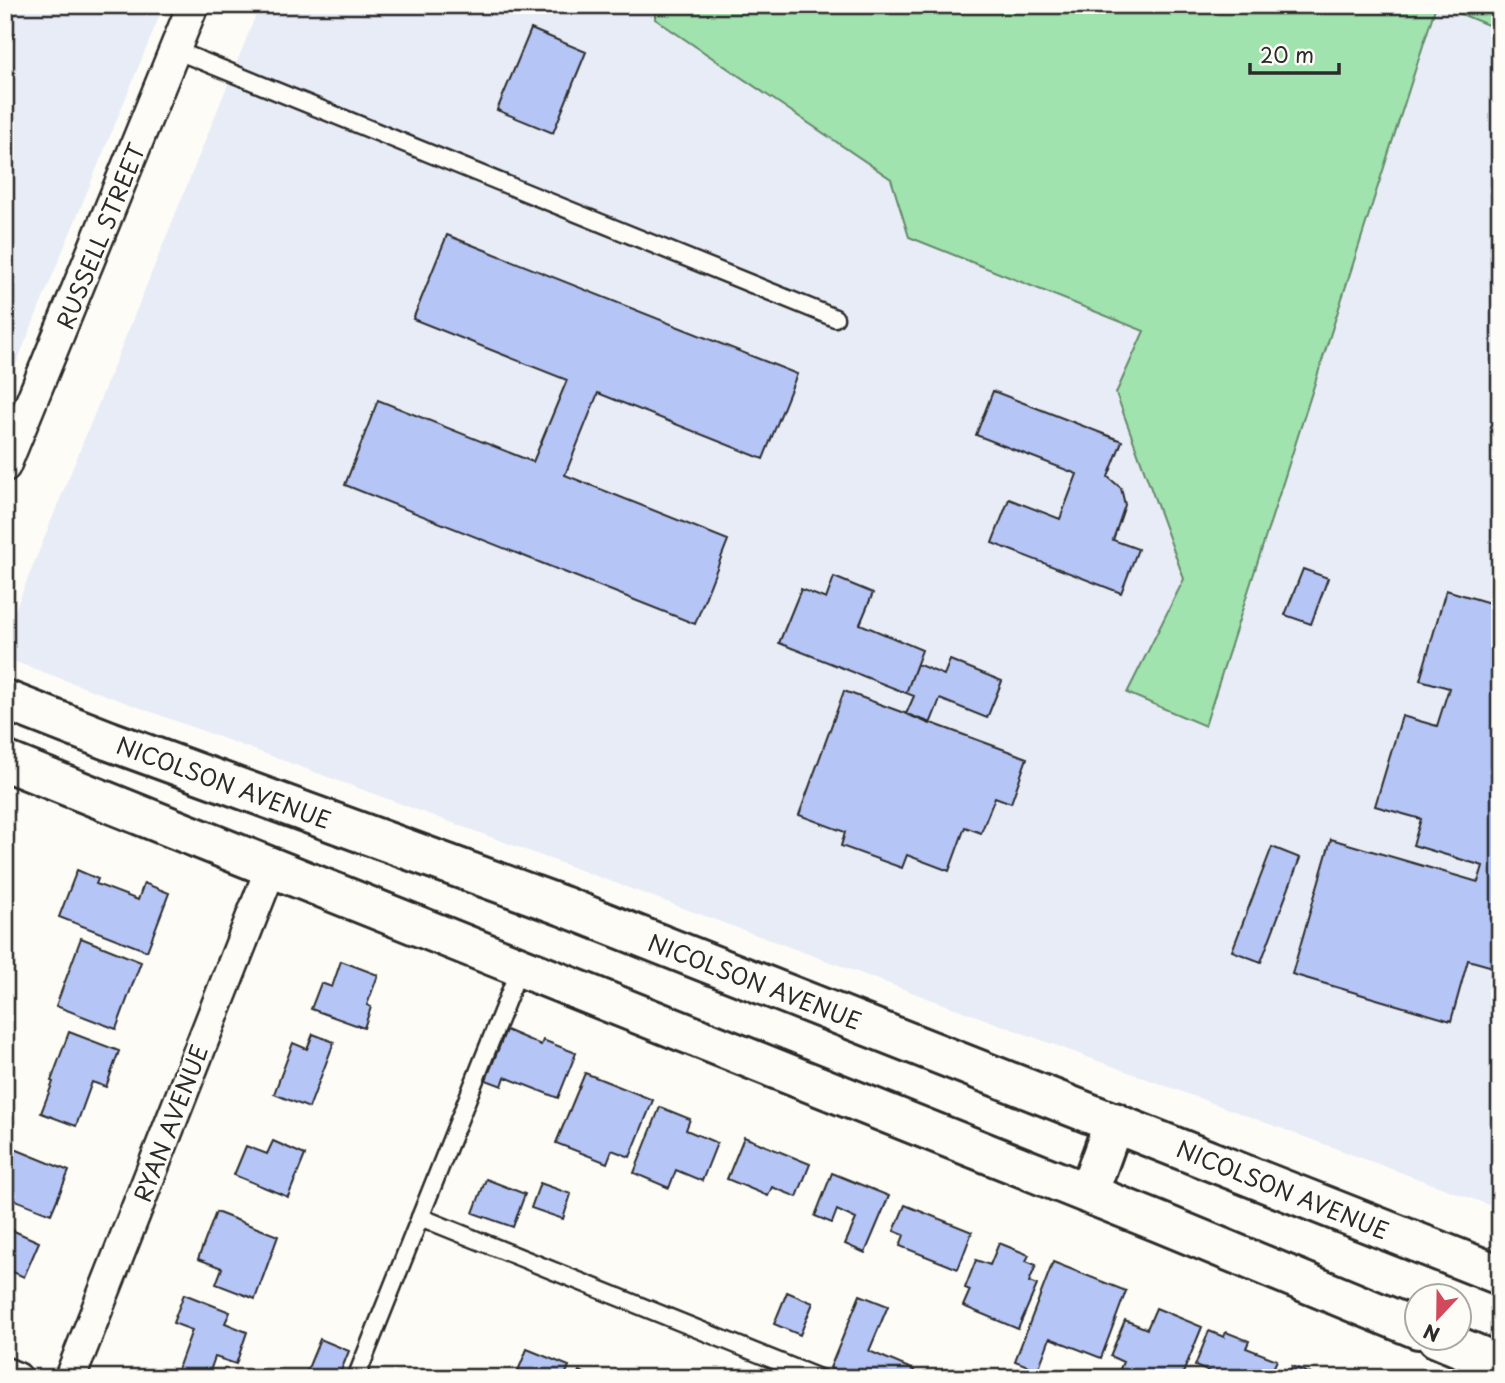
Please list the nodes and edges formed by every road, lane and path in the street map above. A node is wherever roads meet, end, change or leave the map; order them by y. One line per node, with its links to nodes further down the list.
1 (193, 5): 2 (street, RUSSELL STREET)
2 (176, 50): 3 (lane); 4 (street, RUSSELL STREET)
3 (835, 318)
4 (5, 466)
5 (5, 700): 9 (main road, NICOLSON AVENUE)
6 (6, 764): 7 (main road)
7 (271, 868): 8 (main road); 18 (street, RYAN AVENUE)
8 (520, 967): 10 (main road); 11 (lane)
9 (1114, 1122): 10 (main road); 12 (main road, NICOLSON AVENUE)
10 (1088, 1194): 13 (main road)
11 (420, 1217): 19 (lane); 20 (lane)
12 (1500, 1275)
13 (1404, 1323)
14 (1471, 1352): 15 (main road)
15 (1500, 1364)
16 (5, 1373): 17 (street)
17 (18, 1378)
18 (70, 1378)
19 (356, 1378)
20 (819, 1378)

